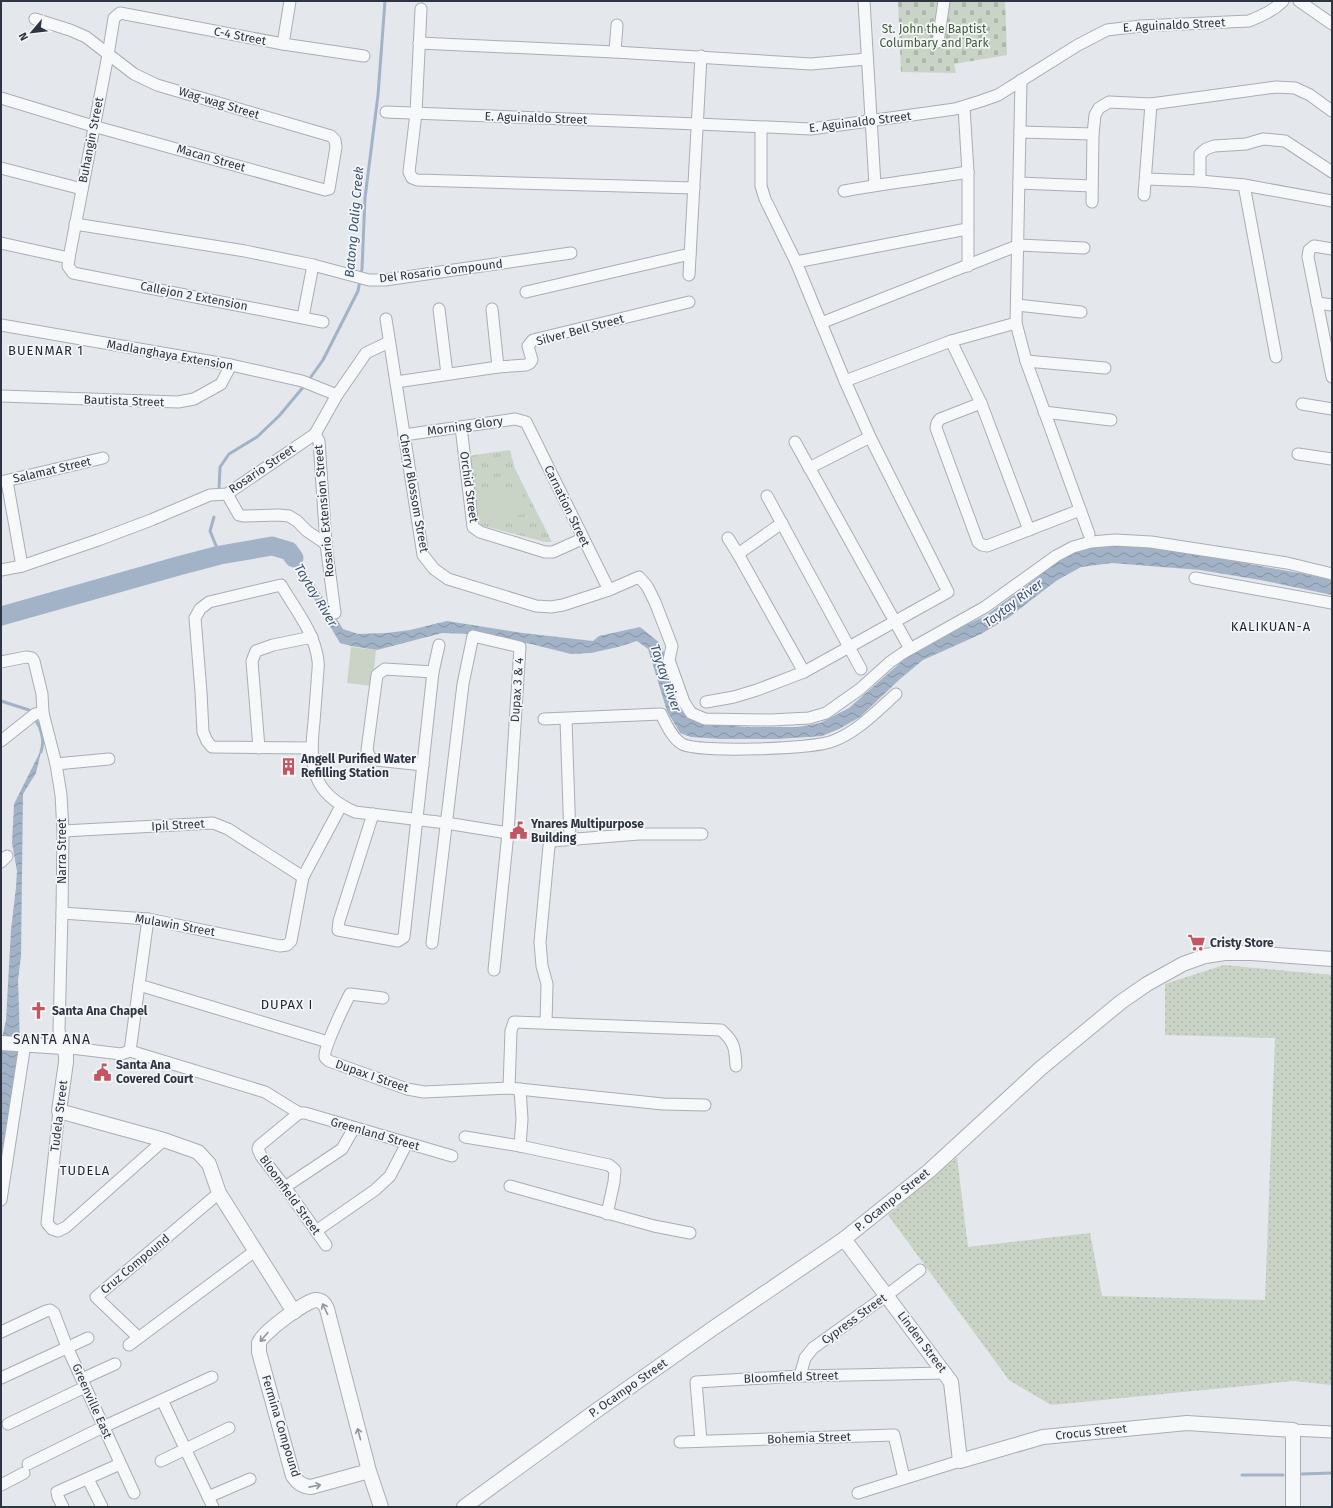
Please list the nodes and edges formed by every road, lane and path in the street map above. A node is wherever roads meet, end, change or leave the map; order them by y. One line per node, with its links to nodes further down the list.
1 (290, 1): 13 (street)
2 (864, 1): 18 (street)
3 (944, 1): 11 (street)
4 (1283, 1): 19 (street, E. Aguinaldo Street)
5 (1299, 1): 9 (street)
6 (421, 9): 12 (street)
7 (117, 15): 13 (street, C-4 Street); 15 (street, Buhangin Street)
8 (35, 19): 15 (street, Wag-wag Street)
9 (1332, 24)
10 (617, 25): 14 (street)
11 (938, 42)
12 (419, 43): 14 (street); 25 (street)
13 (283, 44): 16 (street, C-4 Street)
14 (615, 52): 17 (street)
15 (108, 55): 28 (street, Buhangin Street); 43 (street, Wag-wag Street)
16 (364, 56)
17 (701, 56): 18 (street); 27 (street)
18 (867, 59): 26 (street)
19 (1021, 80): 22 (street, E. Aguinaldo Street); 30 (street)
20 (1, 98): 28 (street, Macan Street)
21 (1151, 104): 23 (street); 31 (street); 35 (street)
22 (964, 107): 26 (street, E. Aguinaldo Street); 33 (street)
23 (1332, 111)
24 (386, 112): 25 (street, E. Aguinaldo Street)
25 (416, 113): 27 (street, E. Aguinaldo Street); 41 (street)
26 (871, 121): 29 (street, E. Aguinaldo Street); 38 (street)
27 (698, 124): 29 (street, E. Aguinaldo Street); 41 (street)
28 (94, 126): 42 (street, Buhangin Street); 43 (street, Macan Street)
29 (761, 128): 57 (street)
30 (1020, 132): 31 (street); 37 (street)
31 (1093, 134): 40 (street)
32 (1, 168): 42 (street)
33 (968, 172): 38 (street); 49 (street)
34 (1332, 172): 36 (street)
35 (1146, 179): 36 (street); 45 (street)
36 (1200, 181): 39 (street)
37 (1019, 183): 40 (street); 51 (street)
38 (875, 184): 44 (street)
39 (1244, 185): 46 (street); 77 (street)
40 (1092, 186): 47 (street)
41 (694, 188): 55 (street)
42 (82, 189): 48 (street, Buhangin Street)
43 (329, 189)
44 (844, 191)
45 (1144, 195)
46 (1332, 201)
47 (1092, 202)
48 (76, 224): 56 (street, Buhangin Street); 58 (street, Del Rosario Compound)
49 (967, 229): 57 (street); 59 (street)
50 (1, 243): 56 (street, Callejon 2 Extension)
51 (1019, 246): 52 (street); 59 (street); 64 (street)
52 (1084, 248)
53 (1332, 249): 63 (street)
54 (571, 253): 58 (street, Del Rosario Compound)
55 (690, 254): 60 (street); 61 (street)
56 (68, 262): 69 (street, Callejon 2 Extension)
57 (796, 262): 72 (street)
58 (313, 265): 69 (street)
59 (968, 266): 72 (street)
60 (689, 275)
61 (526, 292)
62 (689, 302): 81 (street, Silver Bell Street)
63 (1317, 303): 65 (street); 78 (street)
64 (1017, 305): 68 (street); 73 (street)
65 (1332, 305)
66 (439, 309): 83 (street)
67 (492, 309): 81 (street)
68 (1081, 312)
69 (303, 318): 71 (street, Callejon 2 Extension)
70 (386, 319): 76 (street, Cherry Blossom Street)
71 (323, 322)
72 (821, 323): 85 (street)
73 (1016, 323): 75 (street); 79 (street)
74 (1, 325): 80 (street, Madlanghaya Extension)
75 (952, 341): 85 (street); 89 (street)
76 (389, 342): 86 (street, Cherry Blossom Street); 87 (street, Rosario Street)
77 (1276, 357)
78 (1330, 358): 84 (street)
79 (1026, 360): 82 (street); 92 (street)
80 (231, 365): 87 (street, Madlanghaya Extension); 88 (street, Bautista Street)
81 (498, 367): 83 (street, Silver Bell Street)
82 (1105, 368)
83 (448, 374): 86 (street, Silver Bell Street)
84 (1332, 377)
85 (845, 380): 98 (street)
86 (396, 382): 97 (street, Cherry Blossom Street)
87 (337, 395): 96 (street, Rosario Street)
88 (1, 396)
89 (981, 403): 109 (street); 109 (street)
90 (1302, 404): 91 (street)
91 (1332, 409)
92 (1044, 412): 93 (street); 107 (street)
93 (1111, 420)
94 (526, 422): 95 (street, Morning Glory); 111 (street, Carnation Street)
95 (461, 427): 97 (street, Morning Glory); 111 (street, Orchid Street)
96 (315, 434): 105 (street, Rosario Street); 113 (street, Rosario Extension Street)
97 (404, 435): 119 (street, Cherry Blossom Street)
98 (870, 437): 103 (street); 122 (street)
99 (795, 442): 103 (street)
100 (1298, 454): 102 (street)
101 (103, 458): 104 (street, Salamat Street)
102 (1332, 458)
103 (809, 468): 122 (street)
104 (4, 481): 115 (street)
105 (227, 494): 113 (street); 115 (street, Rosario Street)
106 (767, 496): 108 (street)
107 (1080, 510): 109 (street); 110 (street)
108 (782, 523): 114 (street); 126 (street)
109 (1029, 530)
110 (1089, 534)
111 (582, 538): 119 (street, Carnation Street)
112 (728, 538): 114 (street)
113 (326, 544): 121 (street, Rosario Extension Street)
114 (738, 554): 130 (street)
115 (22, 566): 116 (street, Rosario Street)
116 (1, 570)
117 (1332, 574): 119 (street, Cherry Blossom Street)
118 (1195, 578): 120 (street)
119 (608, 590)
120 (1332, 603)
121 (335, 613)
122 (895, 621): 125 (street); 126 (street)
123 (312, 637): 137 (street); 137 (street); 138 (street)
124 (439, 645): 129 (street)
125 (908, 645)
126 (849, 646): 128 (street); 130 (street)
127 (1, 662): 133 (street, Narra Street)
128 (861, 669)
129 (433, 672): 141 (street); 141 (street)
130 (804, 672): 132 (street)
131 (896, 694): 134 (street)
132 (706, 702)
133 (35, 716): 136 (street); 140 (street, Narra Street)
134 (566, 718): 135 (street); 149 (street)
135 (544, 719)
136 (1, 740)
137 (259, 748): 138 (street)
138 (311, 748): 142 (street)
139 (109, 759): 140 (street)
140 (56, 764): 146 (street, Narra Street)
141 (422, 765): 144 (street)
142 (341, 806): 143 (street); 150 (street)
143 (373, 814): 144 (street); 144 (street)
144 (417, 820): 145 (street)
145 (446, 823): 147 (street); 147 (street, Dupax 3 & 4); 153 (street, Dupax 3 & 4)
146 (63, 831): 150 (street, Ipil Street); 151 (street, Narra Street)
147 (508, 833): 155 (street, Dupax 3 & 4)
148 (702, 834): 149 (street)
149 (570, 839): 158 (street)
150 (303, 877): 152 (street, Mulawin Street)
151 (62, 913): 152 (street, Mulawin Street); 162 (street, Narra Street)
152 (148, 919): 156 (street)
153 (432, 943)
154 (1332, 960): 183 (street, P. Ocampo Street)
155 (494, 970)
156 (139, 984): 159 (street); 163 (street)
157 (383, 998): 159 (street)
158 (546, 1023): 164 (street); 165 (street)
159 (328, 1042): 165 (street, Dupax I Street)
160 (1, 1043): 161 (street)
161 (23, 1044): 162 (street); 179 (street)
162 (63, 1047): 163 (street); 168 (street, Tudela Street)
163 (130, 1051): 169 (street)
164 (736, 1066)
165 (509, 1088): 166 (street, Dupax I Street)
166 (520, 1089): 167 (street, Dupax I Street); 174 (street)
167 (705, 1105)
168 (59, 1111): 172 (street); 172 (street, Tudela Street)
169 (299, 1113): 170 (street, Greenland Street); 177 (street, Bloomfield Street)
170 (354, 1128): 173 (street, Greenland Street); 177 (street)
171 (465, 1137): 174 (street)
172 (164, 1140): 178 (street)
173 (407, 1143): 175 (street, Greenland Street); 181 (street)
174 (520, 1146): 180 (street)
175 (452, 1156)
176 (510, 1186): 180 (street)
177 (285, 1187): 181 (street, Bloomfield Street)
178 (219, 1193): 185 (street); 190 (street, Cruz Compound)
179 (1, 1200)
180 (607, 1214): 182 (street)
181 (316, 1230): 184 (street, Bloomfield Street)
182 (690, 1233)
183 (844, 1239): 187 (street, Linden Street); 223 (street, P. Ocampo Street)
184 (326, 1246)
185 (255, 1251): 188 (street); 190 (street)
186 (920, 1270): 187 (street, Cypress Street)
187 (887, 1295): 195 (street, Linden Street); 196 (street, Cypress Street)
188 (294, 1312): 212 (street, one-way to 188); 212 (street, Fermina Compound, one-way to 212)
189 (1, 1332): 193 (street, Greenville East)
190 (138, 1337): 192 (street)
191 (88, 1338): 193 (street)
192 (129, 1345)
193 (67, 1347): 198 (street); 199 (street, Greenville East)
194 (115, 1364): 199 (street)
195 (946, 1373): 196 (street, Bloomfield Street); 210 (street, Linden Street)
196 (800, 1376): 206 (street, Bloomfield Street)
197 (212, 1377): 200 (street)
198 (1, 1378)
199 (84, 1383): 201 (street); 202 (street, Greenville East)
200 (162, 1400): 202 (street); 208 (street)
201 (8, 1424)
202 (103, 1426): 211 (street, Greenville East); 216 (street)
203 (229, 1428): 208 (street)
204 (1293, 1430): 205 (street, Crocus Street); 210 (street, Crocus Street); 224 (street)
205 (1332, 1432)
206 (701, 1441): 207 (street, Bohemia Street); 214 (street, Bohemia Street)
207 (680, 1442)
208 (186, 1448): 209 (street); 219 (street)
209 (161, 1460)
210 (960, 1461): 214 (street, Crocus Street)
211 (120, 1464): 215 (street); 217 (street, Greenville East)
212 (369, 1472): 222 (street)
213 (250, 1478): 219 (street)
214 (904, 1478): 218 (street, Crocus Street)
215 (88, 1479): 220 (street); 221 (street)
216 (1, 1486)
217 (134, 1493)
218 (858, 1493)
219 (211, 1502)
220 (63, 1507)
221 (102, 1507)
222 (381, 1507)
223 (464, 1507)
224 (1292, 1507)

